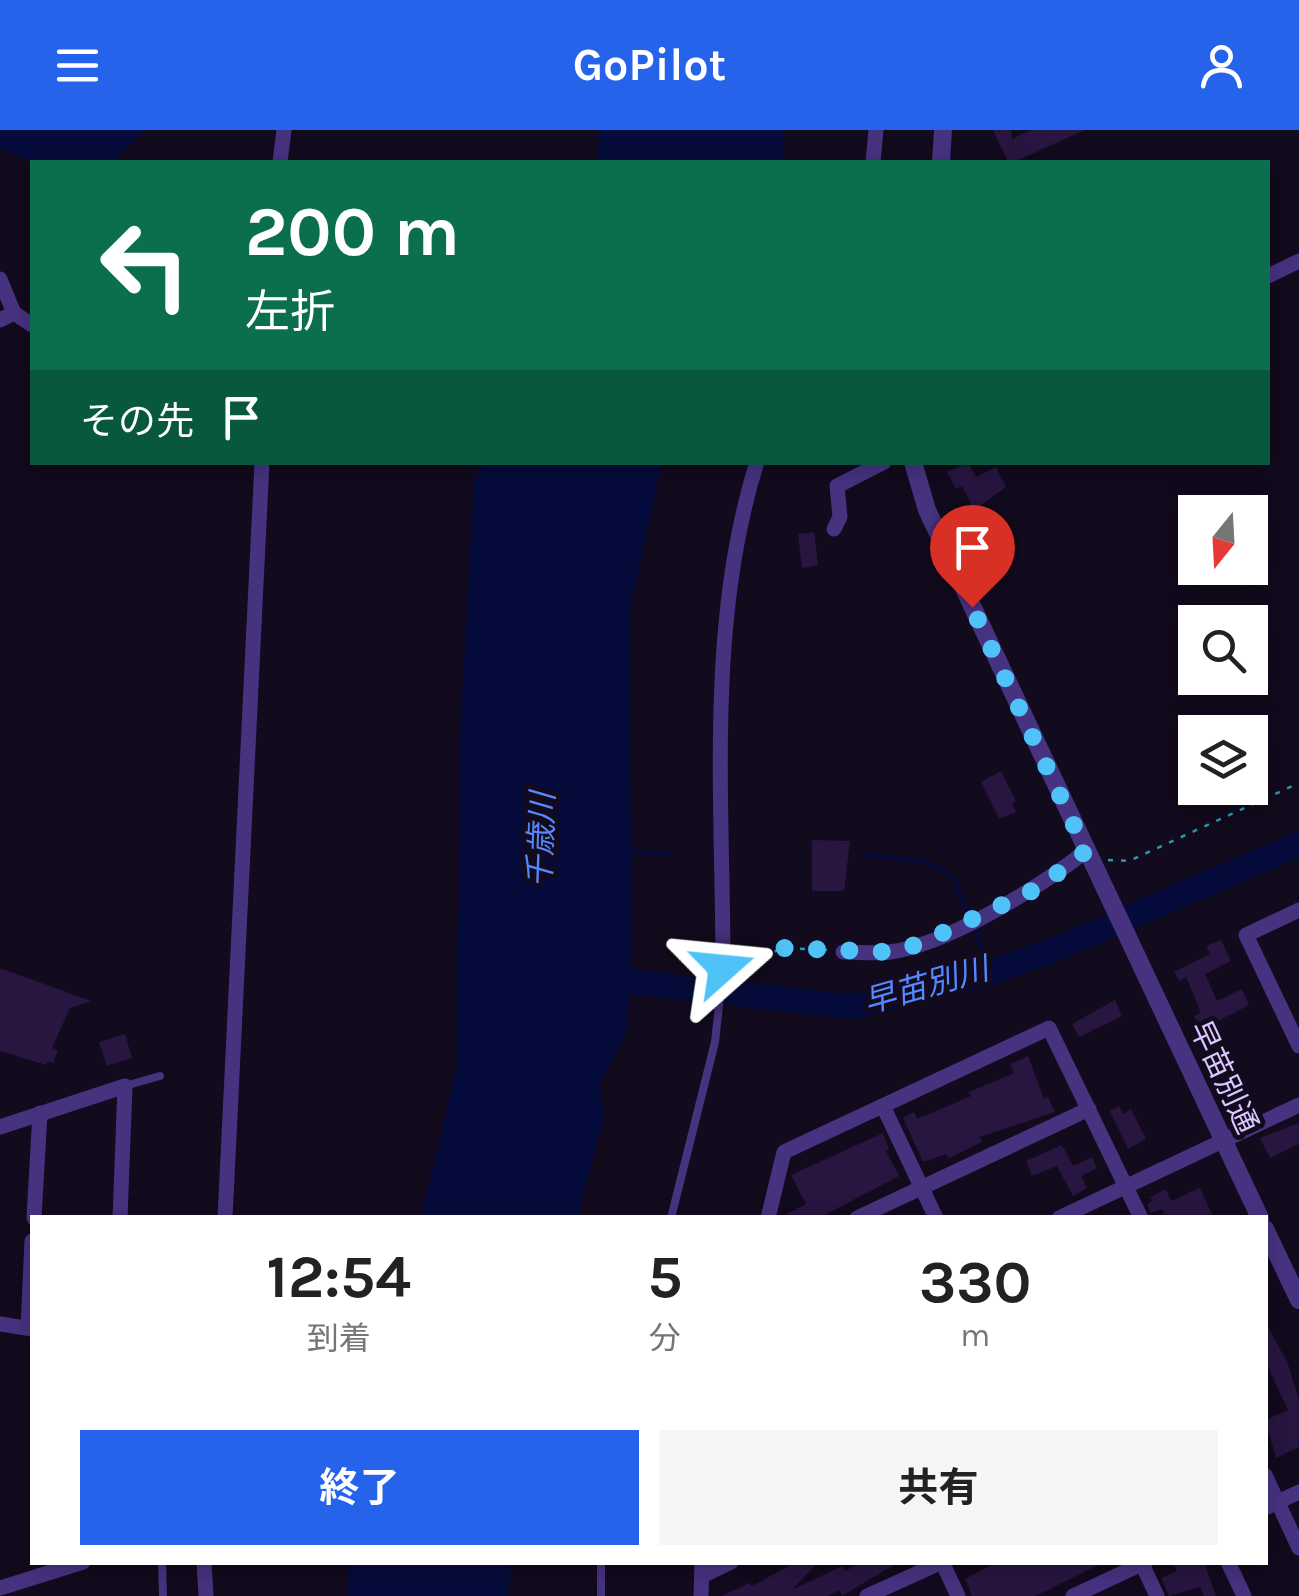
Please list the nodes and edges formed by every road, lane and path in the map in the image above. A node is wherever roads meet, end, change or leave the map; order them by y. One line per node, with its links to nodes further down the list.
1 (284, 130): 4 (street)
2 (876, 130): 5 (street)
3 (943, 130): 6 (street)
4 (280, 160)
5 (873, 160)
6 (941, 160)
7 (1299, 261): 8 (street)
8 (1270, 275)
9 (0, 279): 10 (street)
10 (7, 317)
11 (262, 465): 35 (street)
12 (756, 465): 20 (street)
13 (878, 465): 15 (street)
14 (914, 465): 17 (street, 早苗別通)
15 (834, 529)
16 (1299, 783): 17 (path)
17 (1089, 859): 19 (street); 30 (street, 早苗別通)
18 (1299, 910): 21 (street)
19 (843, 952): 20 (path)
20 (723, 968): 36 (lane)
21 (1291, 1010): 22 (street)
22 (1299, 1046)
23 (160, 1076): 24 (lane)
24 (126, 1086): 28 (street); 34 (street)
25 (1299, 1105): 30 (street)
26 (883, 1106): 27 (street); 32 (street); 37 (street)
27 (1089, 1109): 31 (street); 32 (street)
28 (40, 1113): 29 (street); 33 (street)
29 (0, 1127)
30 (1223, 1140): 31 (street); 42 (street, 早苗別通)
31 (1126, 1186): 40 (street); 41 (street)
32 (920, 1188): 38 (street); 39 (street)
33 (34, 1215)
34 (120, 1215)
35 (224, 1215)
36 (672, 1215)
37 (769, 1215)
38 (863, 1215)
39 (934, 1215)
40 (1065, 1215)
41 (1140, 1215)
42 (1259, 1215)
43 (1268, 1235): 44 (street)
44 (1299, 1300)
45 (0, 1324): 46 (street)
46 (30, 1329)
47 (1299, 1492): 48 (street)
48 (1272, 1505): 49 (street)
49 (1299, 1548)
50 (73, 1565): 60 (street)
51 (162, 1565): 61 (lane)
52 (204, 1565): 62 (street)
53 (601, 1565): 63 (lane)
54 (935, 1565): 65 (street)
55 (943, 1565): 66 (street)
56 (1142, 1565): 67 (street)
57 (1144, 1565): 68 (street)
58 (1229, 1565): 69 (street)
59 (702, 1569): 64 (street)
60 (0, 1588)
61 (163, 1596)
62 (206, 1596)
63 (601, 1596)
64 (701, 1596)
65 (867, 1596)
66 (958, 1596)
67 (1073, 1596)
68 (1157, 1596)
69 (1244, 1596)

